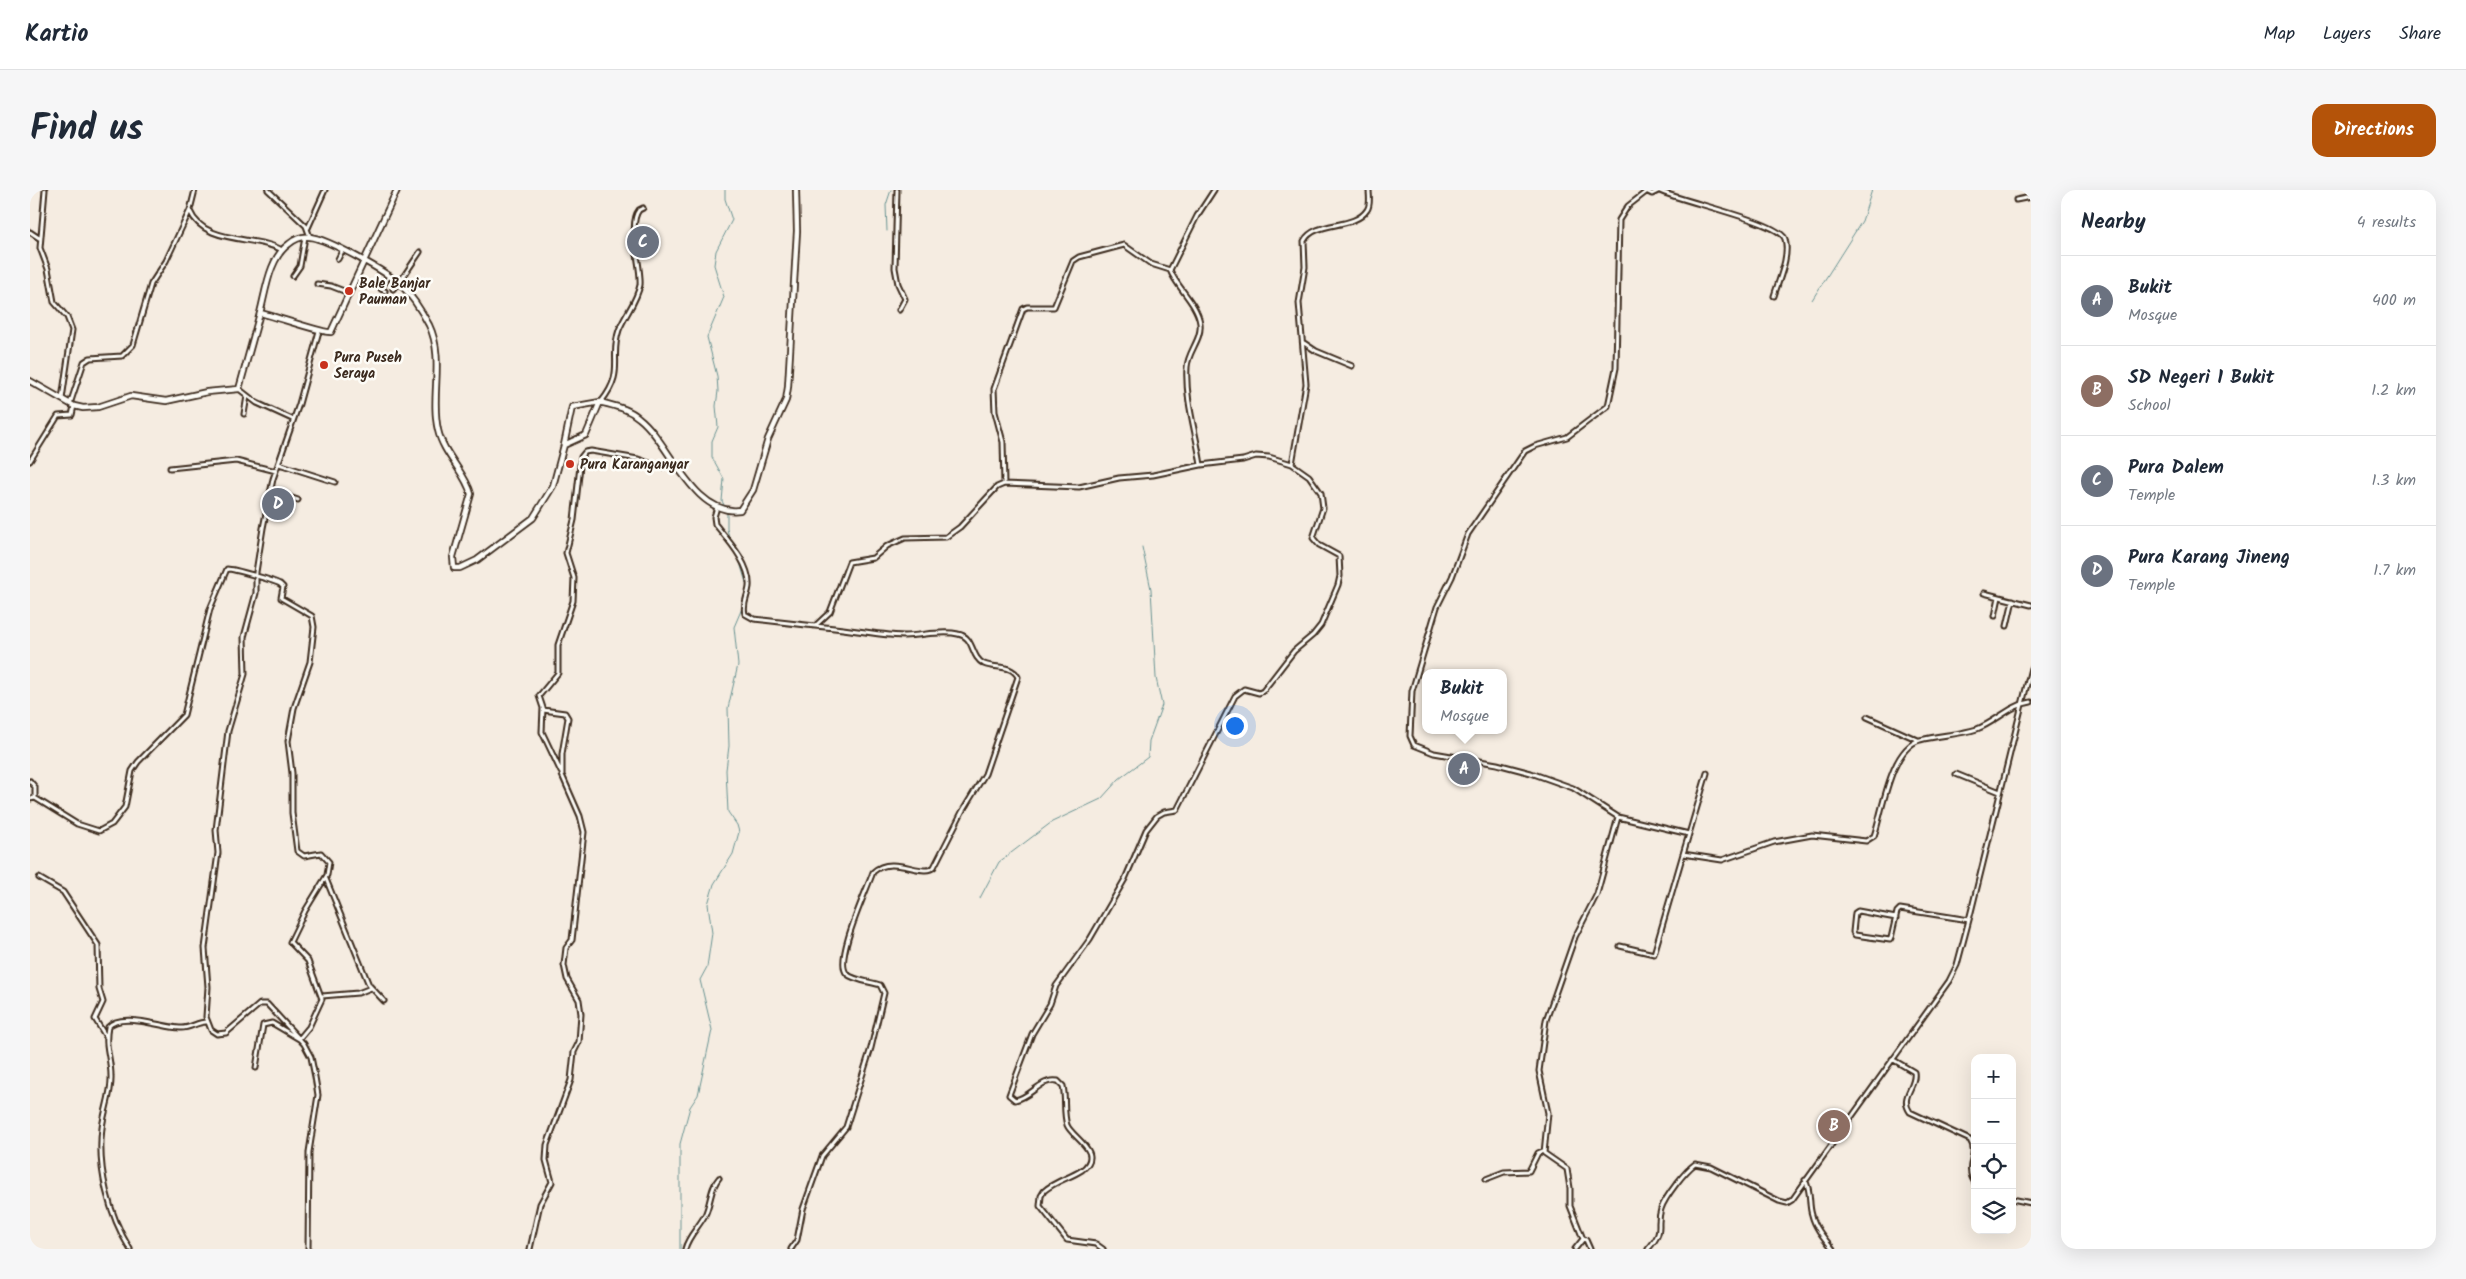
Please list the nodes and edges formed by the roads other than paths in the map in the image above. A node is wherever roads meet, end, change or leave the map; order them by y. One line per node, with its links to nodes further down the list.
1 (45, 190): 19 (street)
2 (195, 190): 15 (street)
3 (268, 190): 16 (street)
4 (325, 190): 16 (street)
5 (397, 190): 24 (street)
6 (796, 190): 59 (street)
7 (897, 190): 34 (street)
8 (1214, 190): 25 (street)
9 (1369, 190): 37 (street)
10 (1660, 190): 11 (street); 33 (street)
11 (1645, 191): 81 (street)
12 (2031, 197): 13 (street)
13 (2016, 200)
14 (643, 208): 43 (street)
15 (190, 210): 20 (street); 44 (street)
16 (308, 228): 18 (street)
17 (30, 232): 19 (street)
18 (307, 237): 20 (street); 21 (street); 26 (street)
19 (40, 238): 42 (street)
20 (283, 251): 35 (street)
21 (342, 251): 23 (street); 24 (street)
22 (420, 252): 28 (street)
23 (338, 259)
24 (365, 262): 27 (street); 32 (street)
25 (1170, 270): 52 (street); 56 (street)
26 (293, 276)
27 (389, 276): 28 (street); 31 (street)
28 (398, 283): 30 (street); 47 (street)
29 (317, 284): 32 (street)
30 (393, 289)
31 (385, 292)
32 (349, 294): 36 (street)
33 (1774, 296)
34 (900, 310)
35 (260, 312): 36 (street); 40 (street)
36 (318, 331): 46 (street)
37 (1304, 342): 38 (street); 51 (street)
38 (1352, 366)
39 (30, 381): 42 (street)
40 (239, 389): 41 (street); 44 (street)
41 (247, 396): 45 (street); 46 (street)
42 (62, 399): 44 (street)
43 (600, 402): 47 (street); 47 (street); 50 (street)
44 (72, 405): 48 (street)
45 (244, 414)
46 (292, 419): 49 (street)
47 (564, 445)
48 (30, 461)
49 (279, 464): 54 (street); 55 (street)
50 (674, 464): 59 (street); 71 (street)
51 (1292, 464): 52 (street); 112 (street)
52 (1200, 465): 56 (street)
53 (170, 468): 54 (street)
54 (276, 471): 57 (street)
55 (336, 482)
56 (1004, 484): 66 (street)
57 (271, 491): 58 (street); 60 (street)
58 (298, 500)
59 (717, 507): 66 (street)
60 (256, 577): 79 (street); 85 (street); 92 (street)
61 (1984, 593): 62 (street)
62 (2000, 597): 63 (street); 65 (street)
63 (2013, 600): 64 (street); 67 (street)
64 (2031, 605)
65 (1995, 616)
66 (815, 626): 111 (street)
67 (2006, 626)
68 (2031, 668): 70 (street)
69 (2031, 702): 70 (street)
70 (2022, 704): 73 (street); 78 (street)
71 (543, 710): 76 (street); 76 (street)
72 (1866, 717): 73 (street)
73 (1919, 740): 83 (street)
74 (1706, 773): 82 (street)
75 (1956, 774): 78 (street)
76 (562, 775): 109 (street)
77 (30, 781): 79 (street)
78 (2000, 792): 87 (street)
79 (35, 798): 80 (street)
80 (30, 799)
81 (1618, 817): 82 (street); 98 (street)
82 (1689, 834): 83 (street)
83 (1683, 854): 88 (street)
84 (39, 878): 93 (street)
85 (326, 878): 89 (street); 90 (street)
86 (1896, 918): 86 (street); 87 (street)
87 (1969, 920): 95 (street)
88 (1620, 946)
89 (371, 988): 90 (street); 91 (street)
90 (322, 996): 94 (street)
91 (384, 1001)
92 (206, 1022): 93 (street); 94 (street)
93 (106, 1037): 107 (street)
94 (299, 1039): 96 (street); 108 (street)
95 (1892, 1059): 97 (street); 103 (street)
96 (256, 1068)
97 (1972, 1144)
98 (1543, 1151): 102 (street); 106 (street)
99 (1971, 1161): 100 (street)
100 (1971, 1174)
101 (719, 1178): 110 (street)
102 (1486, 1179)
103 (1805, 1180): 115 (street); 116 (street)
104 (2016, 1200): 105 (street)
105 (2031, 1203)
106 (1583, 1239): 113 (street); 114 (street)
107 (130, 1249)
108 (308, 1249)
109 (530, 1249)
110 (685, 1249)
111 (791, 1249)
112 (1103, 1249)
113 (1575, 1249)
114 (1590, 1249)
115 (1648, 1249)
116 (1833, 1249)

